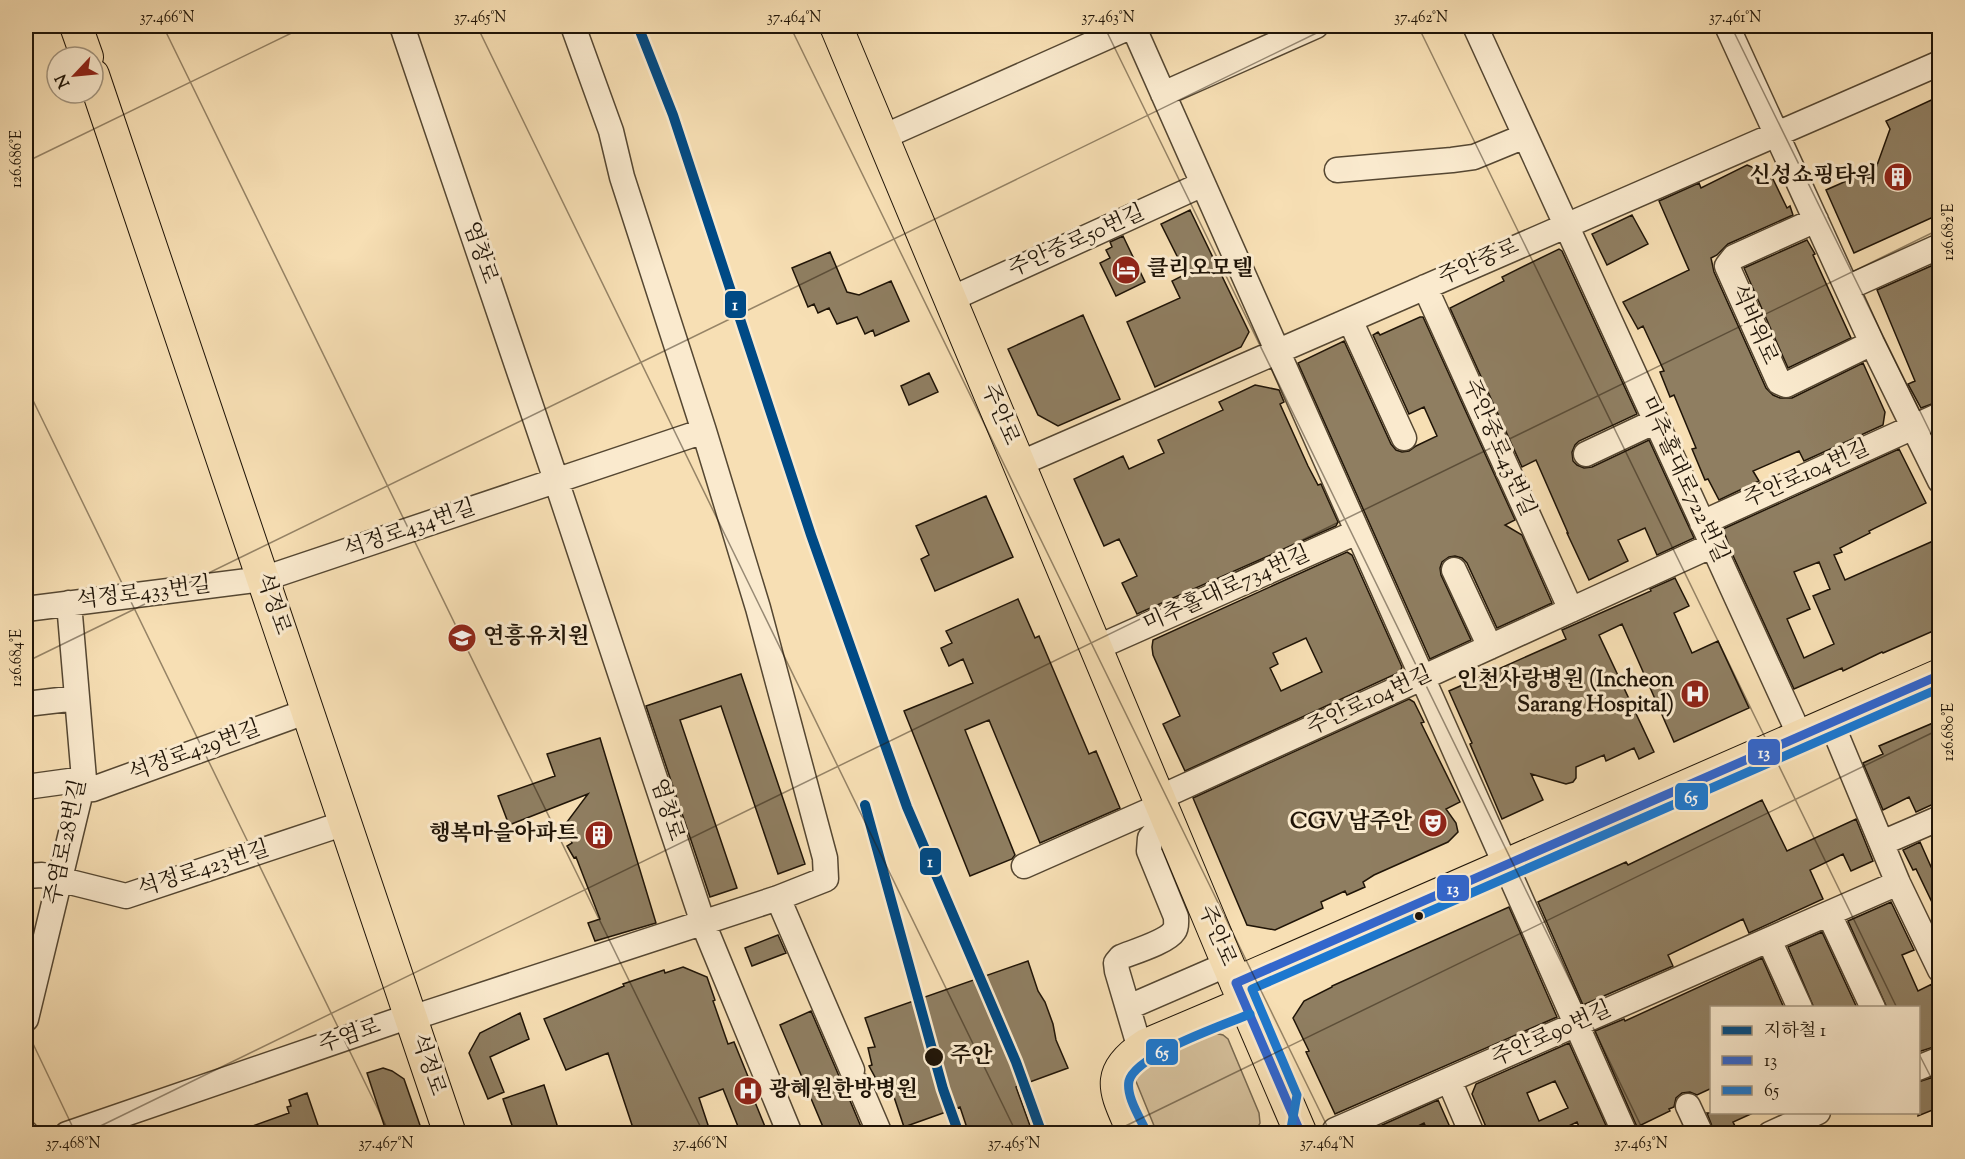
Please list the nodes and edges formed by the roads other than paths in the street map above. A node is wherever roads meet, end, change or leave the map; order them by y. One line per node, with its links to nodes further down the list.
1 (76, 26): 9 (main road)
2 (402, 26): 34 (street, 염창로)
3 (573, 26): 30 (street)
4 (836, 26): 15 (main road, 주안로)
5 (1132, 26): 11 (street); 15 (street)
6 (1316, 26): 11 (street)
7 (1475, 26): 14 (street, 미추홀대로722번길)
8 (1727, 26): 13 (street)
9 (83, 45)
10 (1940, 63): 13 (street, 주안중로)
11 (1163, 94): 17 (street)
12 (103, 105): 40 (main road, 석정로)
13 (1777, 134): 18 (street); 19 (street, 주안중로)
14 (1525, 136): 16 (street); 19 (street, 미추홀대로722번길)
15 (883, 137): 23 (main road, 주안로)
16 (1337, 170)
17 (1203, 184): 23 (street, 주안중로50번길); 26 (street)
18 (1816, 220): 22 (street); 25 (street, 석바위로)
19 (1566, 225): 21 (street, 주안중로); 28 (street, 미추홀대로722번길)
20 (1940, 246): 22 (street)
21 (1425, 287): 24 (street, 주안중로); 43 (street, 주안중로43번길)
22 (1847, 288): 25 (street)
23 (951, 299): 33 (main road, 주안로)
24 (1350, 320): 26 (street, 주안중로); 31 (street)
25 (1872, 342): 29 (street)
26 (1277, 351): 33 (street, 주안중로); 37 (street)
27 (1940, 415): 29 (street, 주안로104번길)
28 (1656, 421): 32 (street); 36 (street, 미추홀대로722번길)
29 (1912, 427): 35 (street); 36 (street, 주안로104번길)
30 (704, 431): 34 (street); 64 (street, 주염로)
31 (1404, 438)
32 (1586, 454)
33 (1019, 464): 45 (main road, 주안로)
34 (556, 480): 40 (street, 석정로434번길); 66 (street, 염창로)
35 (1940, 481)
36 (1702, 523): 38 (street, 미추홀대로722번길)
37 (1358, 531): 45 (street, 미추홀대로734번길); 47 (street)
38 (1713, 545): 43 (street, 주안로104번길); 52 (street, 미추홀대로722번길)
39 (1454, 570): 44 (street)
40 (263, 579): 41 (street, 석정로433번길); 50 (main road, 석정로)
41 (69, 603): 42 (street, 석정로433번길); 48 (street, 주염로28번길)
42 (26, 609)
43 (1571, 610): 44 (street, 주안로104번길)
44 (1490, 647): 47 (street, 주안로104번길)
45 (1096, 648): 55 (main road, 주안로)
46 (1940, 675): 51 (main road)
47 (1422, 678): 55 (street, 주안로104번길); 59 (street)
48 (77, 698): 49 (street); 53 (street, 주염로28번길)
49 (26, 704)
50 (308, 711): 53 (street, 석정로429번길); 57 (main road, 석정로)
51 (1831, 722): 52 (main road); 58 (street)
52 (1800, 736): 59 (main road)
53 (83, 784): 54 (street, 석정로429번길); 62 (street, 주염로28번길)
54 (26, 787)
55 (1163, 807): 60 (street); 70 (main road, 주안로); 73 (street)
56 (1940, 818): 58 (street)
57 (345, 823): 62 (street, 석정로423번길); 74 (main road, 석정로)
58 (1882, 843): 63 (street)
59 (1505, 865): 70 (main road); 76 (street)
60 (1024, 866)
61 (26, 876): 62 (street, 석정로423번길)
62 (60, 881): 75 (street, 주염로28번길)
63 (1898, 883): 65 (street, 주안로90번길); 67 (street)
64 (778, 898): 66 (street, 주염로); 88 (street)
65 (1829, 914): 68 (street, 주안로90번길); 72 (street)
66 (703, 923): 74 (street, 주염로); 87 (street, 염창로)
67 (1930, 929): 69 (street)
68 (1769, 940): 71 (street); 76 (street, 주안로90번길)
69 (1940, 970)
70 (1236, 983): 73 (street); 77 (main road); 81 (main road, 주안로)
71 (1799, 1006)
72 (1873, 1006)
73 (1129, 1007): 77 (street)
74 (410, 1016): 85 (street, 주염로); 86 (main road, 석정로)
75 (26, 1019)
76 (1576, 1024): 80 (street, 주안로90번길); 93 (street)
77 (1140, 1049): 89 (main road)
78 (1940, 1059): 79 (street)
79 (1920, 1067)
80 (1449, 1080): 84 (street, 주안로90번길); 92 (street)
81 (1286, 1099): 90 (main road); 91 (main road, 주안로)
82 (1688, 1106): 94 (street)
83 (1816, 1114): 95 (street)
84 (1335, 1130)
85 (72, 1133)
86 (450, 1134)
87 (790, 1134)
88 (880, 1134)
89 (1134, 1134)
90 (1278, 1134)
91 (1301, 1134)
92 (1472, 1134)
93 (1625, 1134)
94 (1701, 1134)
95 (1770, 1134)

